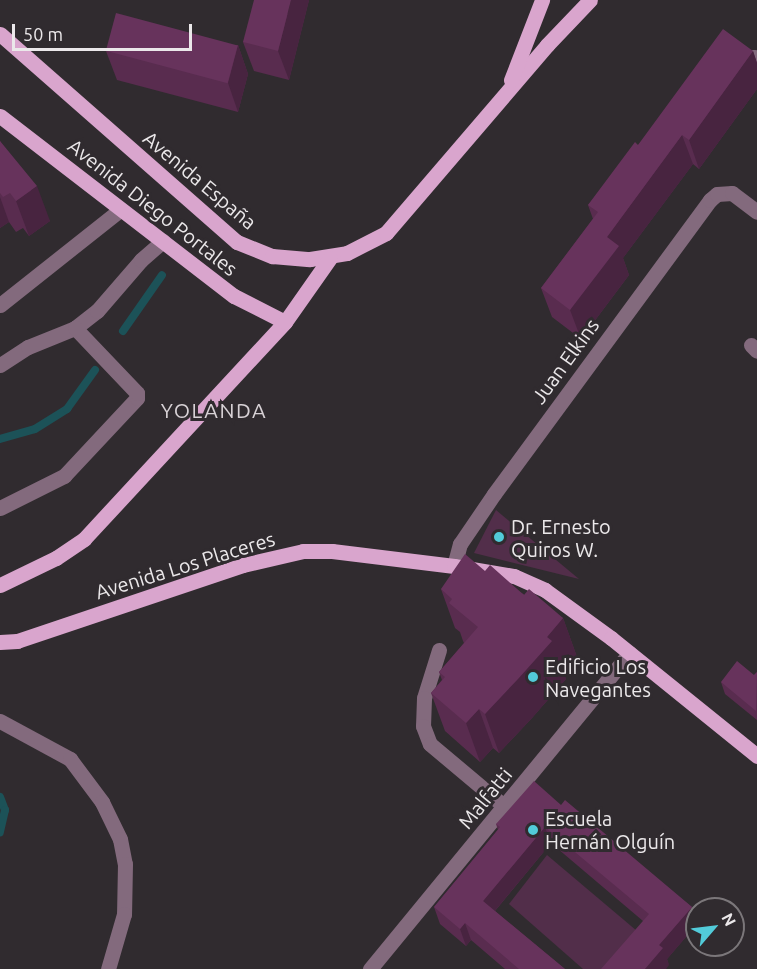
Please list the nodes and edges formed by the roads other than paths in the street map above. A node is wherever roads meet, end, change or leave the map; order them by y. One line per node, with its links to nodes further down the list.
1 (542, 0): 4 (main road)
2 (590, 0): 4 (main road, Avenida España)
3 (0, 34): 9 (main road, Avenida España)
4 (507, 91): 9 (main road, Avenida España)
5 (0, 116): 6 (main road, Avenida Diego Portales)
6 (121, 209): 8 (main road, Avenida Diego Portales); 10 (street)
7 (757, 212): 15 (street, Juan Elkins)
8 (163, 241): 11 (main road, Avenida Diego Portales); 12 (street)
9 (330, 258): 11 (main road)
10 (0, 305)
11 (285, 322): 16 (main road)
12 (75, 328): 13 (street); 14 (street)
13 (0, 365)
14 (0, 508)
15 (454, 566): 17 (main road, Avenida Los Placeres); 19 (main road, Avenida Los Placeres)
16 (0, 585)
17 (0, 642)
18 (439, 650): 22 (street)
19 (630, 653): 21 (main road, Avenida Los Placeres); 22 (street, Malfatti)
20 (0, 721): 24 (street)
21 (756, 754)
22 (505, 807): 23 (street, Malfatti)
23 (377, 967)
24 (108, 969)

